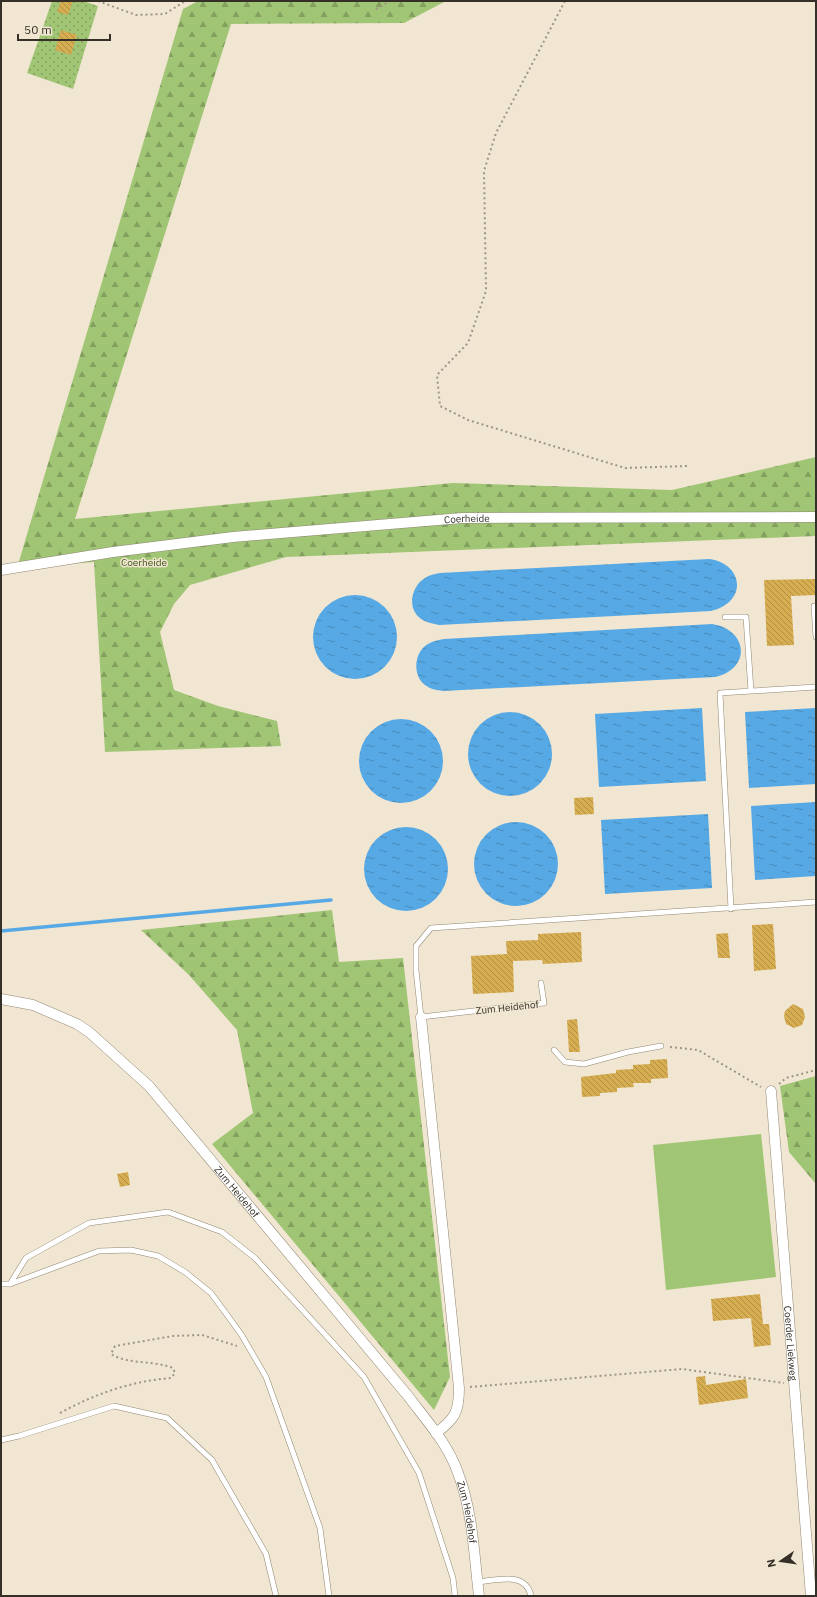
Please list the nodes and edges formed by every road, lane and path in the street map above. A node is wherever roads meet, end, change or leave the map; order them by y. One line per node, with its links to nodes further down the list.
1 (98, 1): 2 (path)
2 (185, 1)
3 (390, 1): 5 (path)
4 (565, 1): 6 (path)
5 (376, 9)
6 (687, 466)
7 (816, 517): 8 (street, Coerheide)
8 (1, 570)
9 (814, 606): 11 (lane)
10 (725, 617): 13 (lane)
11 (816, 637)
12 (816, 687): 13 (lane)
13 (751, 692): 15 (lane)
14 (816, 902): 15 (lane)
15 (731, 909): 18 (lane)
16 (541, 983): 18 (lane, Zum Heidehof)
17 (1, 999): 29 (street, Zum Heidehof)
18 (421, 1017): 27 (street)
19 (661, 1046): 20 (lane); 22 (path)
20 (554, 1050)
21 (816, 1070): 22 (path)
22 (771, 1091): 26 (street, Coerder Liekweg)
23 (1, 1284): 24 (lane)
24 (10, 1284): 25 (lane); 34 (lane)
25 (249, 1347): 28 (path); 33 (lane)
26 (793, 1384): 27 (path); 37 (street, Coerder Liekweg)
27 (459, 1388): 29 (street)
28 (59, 1414)
29 (436, 1433): 31 (street, Zum Heidehof)
30 (1, 1440): 32 (lane)
31 (478, 1582): 35 (street, Zum Heidehof); 36 (lane)
32 (276, 1596)
33 (329, 1596)
34 (455, 1596)
35 (479, 1596)
36 (532, 1596)
37 (811, 1596)

